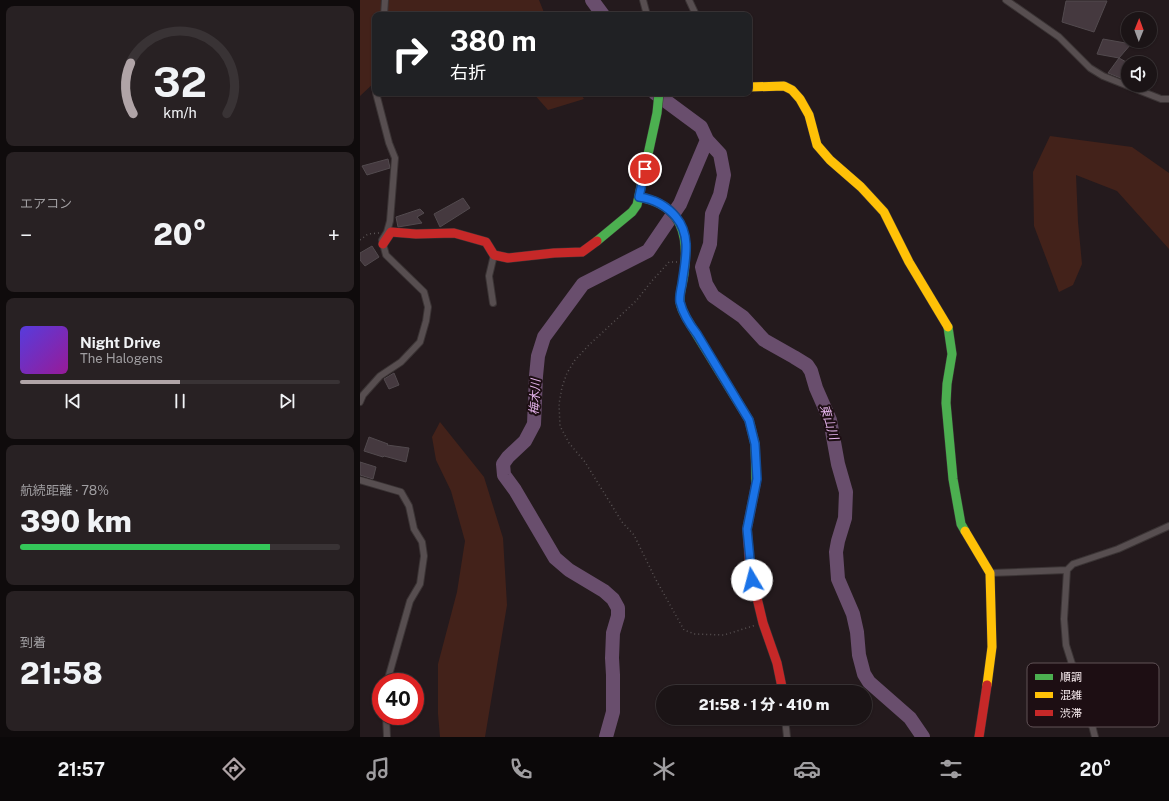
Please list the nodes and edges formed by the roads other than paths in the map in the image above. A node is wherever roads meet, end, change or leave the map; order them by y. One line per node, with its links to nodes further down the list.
1 (385, 0): 5 (street)
2 (643, 0): 6 (street)
3 (689, 0): 7 (street)
4 (1006, 0): 11 (street)
5 (384, 12)
6 (647, 12)
7 (695, 12)
8 (752, 87): 20 (street)
9 (377, 96): 13 (street)
10 (659, 96): 12 (street)
11 (1169, 99)
12 (639, 197): 14 (street); 23 (street)
13 (383, 244): 14 (street); 16 (street)
14 (494, 254): 15 (street)
15 (493, 303)
16 (360, 402)
17 (360, 480): 22 (street)
18 (1169, 526): 19 (street)
19 (1067, 570): 20 (street); 21 (street)
20 (990, 573): 29 (street)
21 (1072, 663)
22 (390, 673)
23 (782, 685)
24 (386, 725): 27 (street)
25 (786, 725): 28 (street)
26 (1092, 727): 30 (street)
27 (387, 737)
28 (787, 737)
29 (979, 737)
30 (1095, 737)

